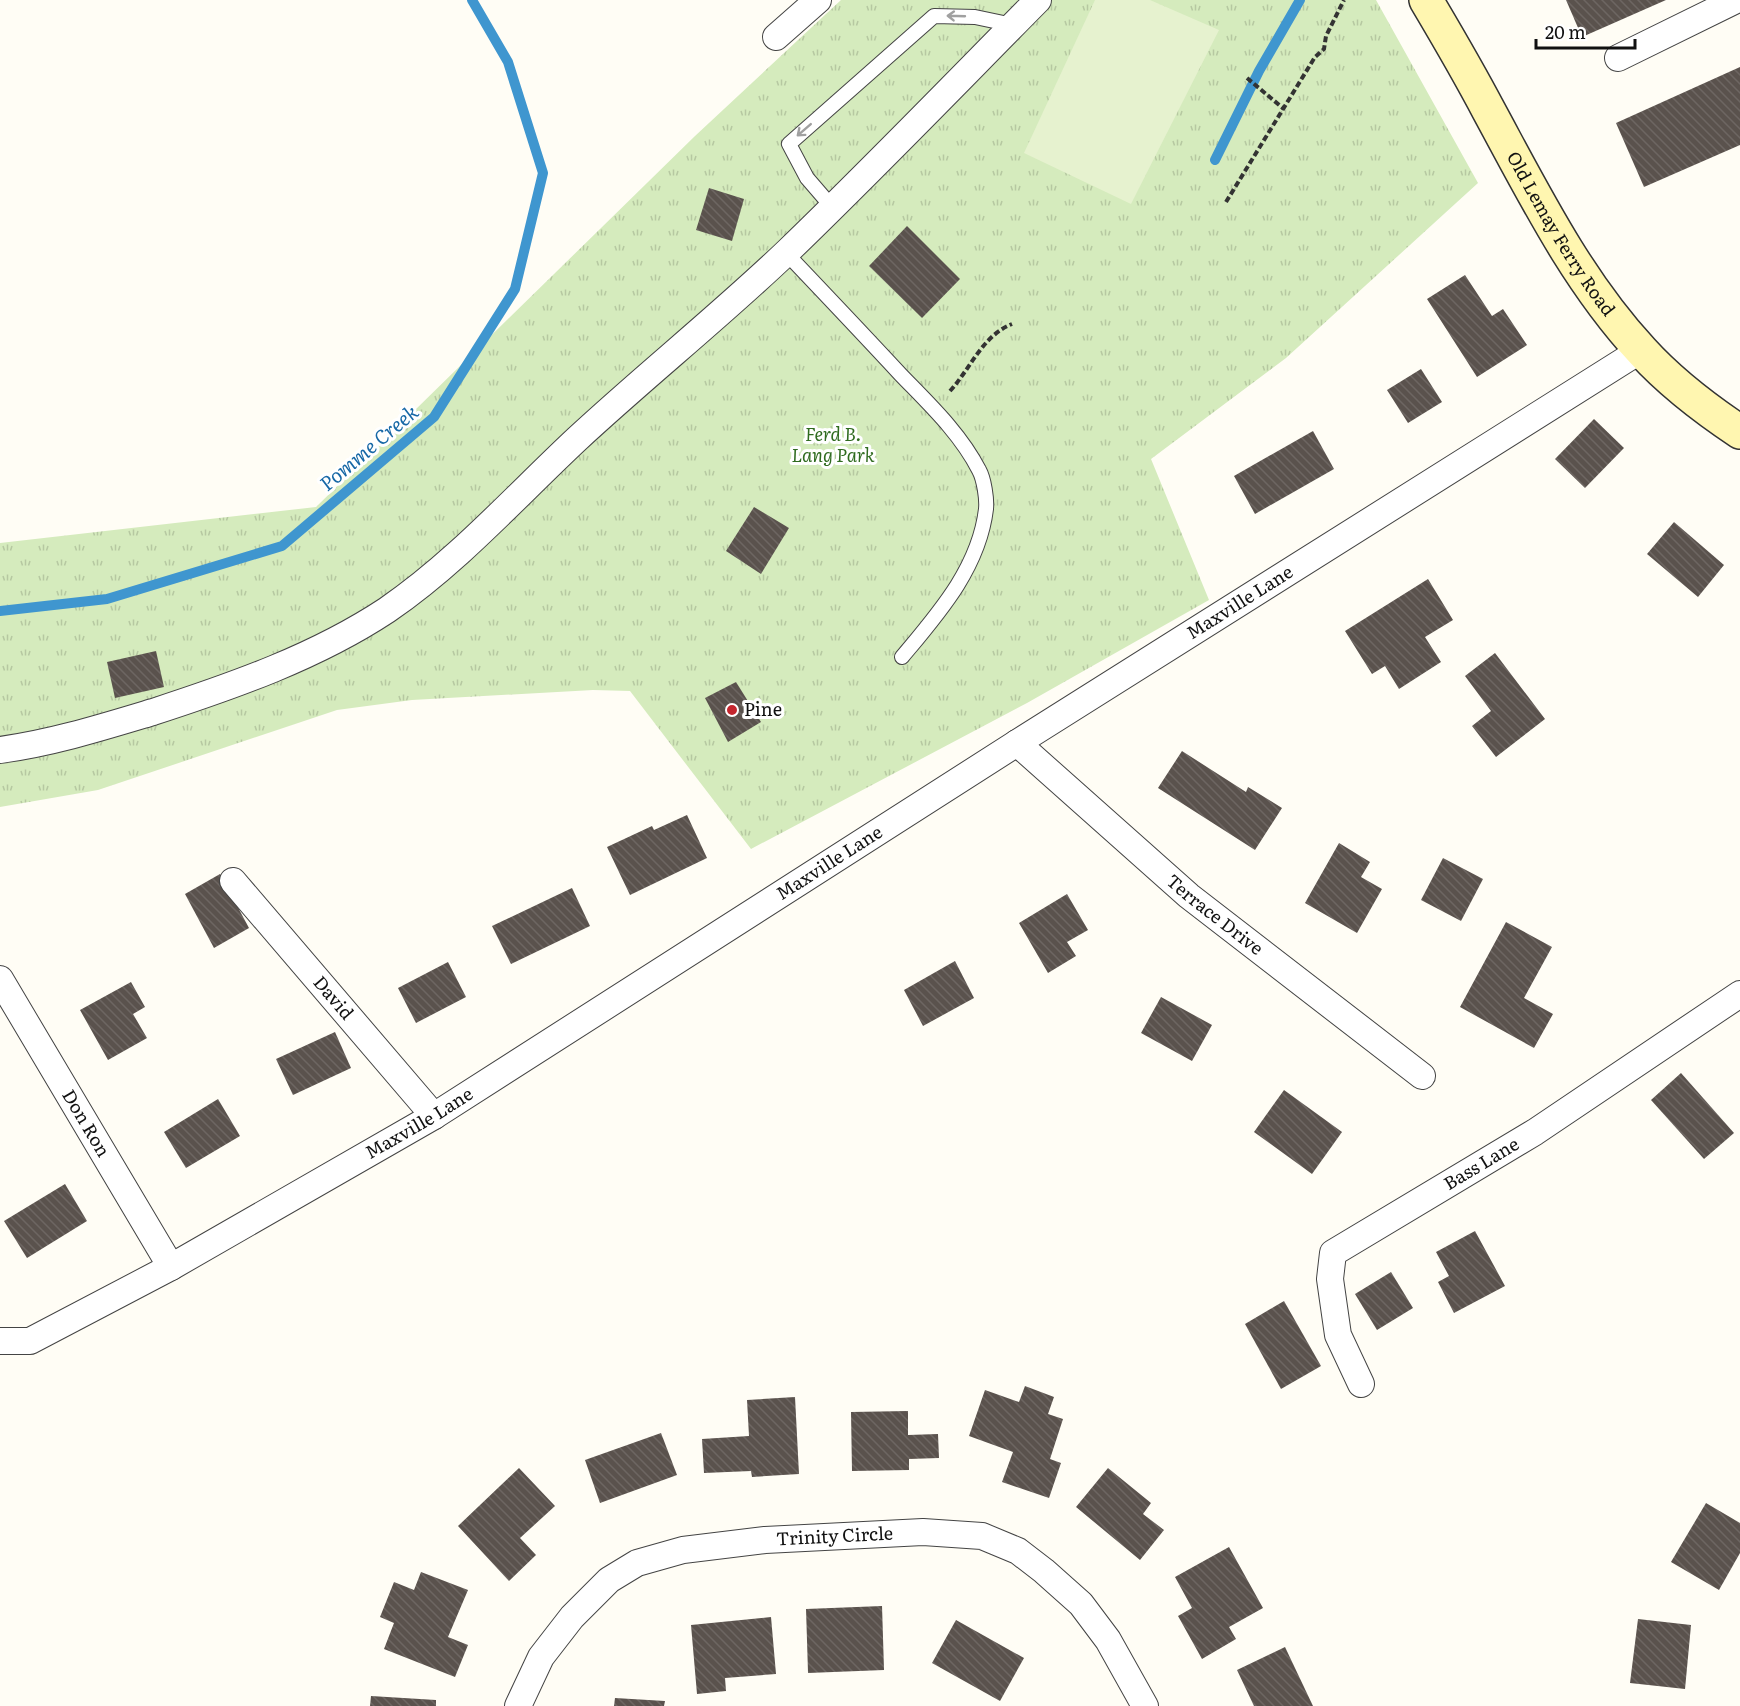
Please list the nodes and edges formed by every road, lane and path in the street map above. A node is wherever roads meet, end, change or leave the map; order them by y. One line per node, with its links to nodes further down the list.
1 (818, 0): 7 (street)
2 (1038, 0): 6 (street)
3 (1344, 0): 10 (path)
4 (1426, 0): 15 (main road, Old Lemay Ferry Road)
5 (1736, 0): 8 (street)
6 (1013, 25): 12 (street); 12 (lane, one-way to 12)
7 (776, 37)
8 (1618, 58)
9 (1247, 78): 10 (path)
10 (1284, 109): 11 (path)
11 (1226, 202)
12 (832, 207): 13 (street)
13 (786, 253): 16 (lane); 20 (street)
14 (1012, 324): 16 (path)
15 (1641, 350): 17 (main road, Old Lemay Ferry Road); 19 (street, Maxville Lane)
16 (934, 410): 18 (lane)
17 (1740, 432)
18 (902, 657)
19 (1017, 743): 24 (street, Terrace Drive); 25 (street, Maxville Lane)
20 (0, 750)
21 (233, 881): 25 (street, David)
22 (0, 978): 26 (street, Don Ron)
23 (1740, 994): 28 (street, Bass Lane)
24 (1422, 1076)
25 (434, 1116): 26 (street, Maxville Lane)
26 (171, 1267): 27 (street, Maxville Lane)
27 (0, 1341)
28 (1361, 1384)
29 (518, 1706): 30 (street, Trinity Circle)
30 (1145, 1706)

